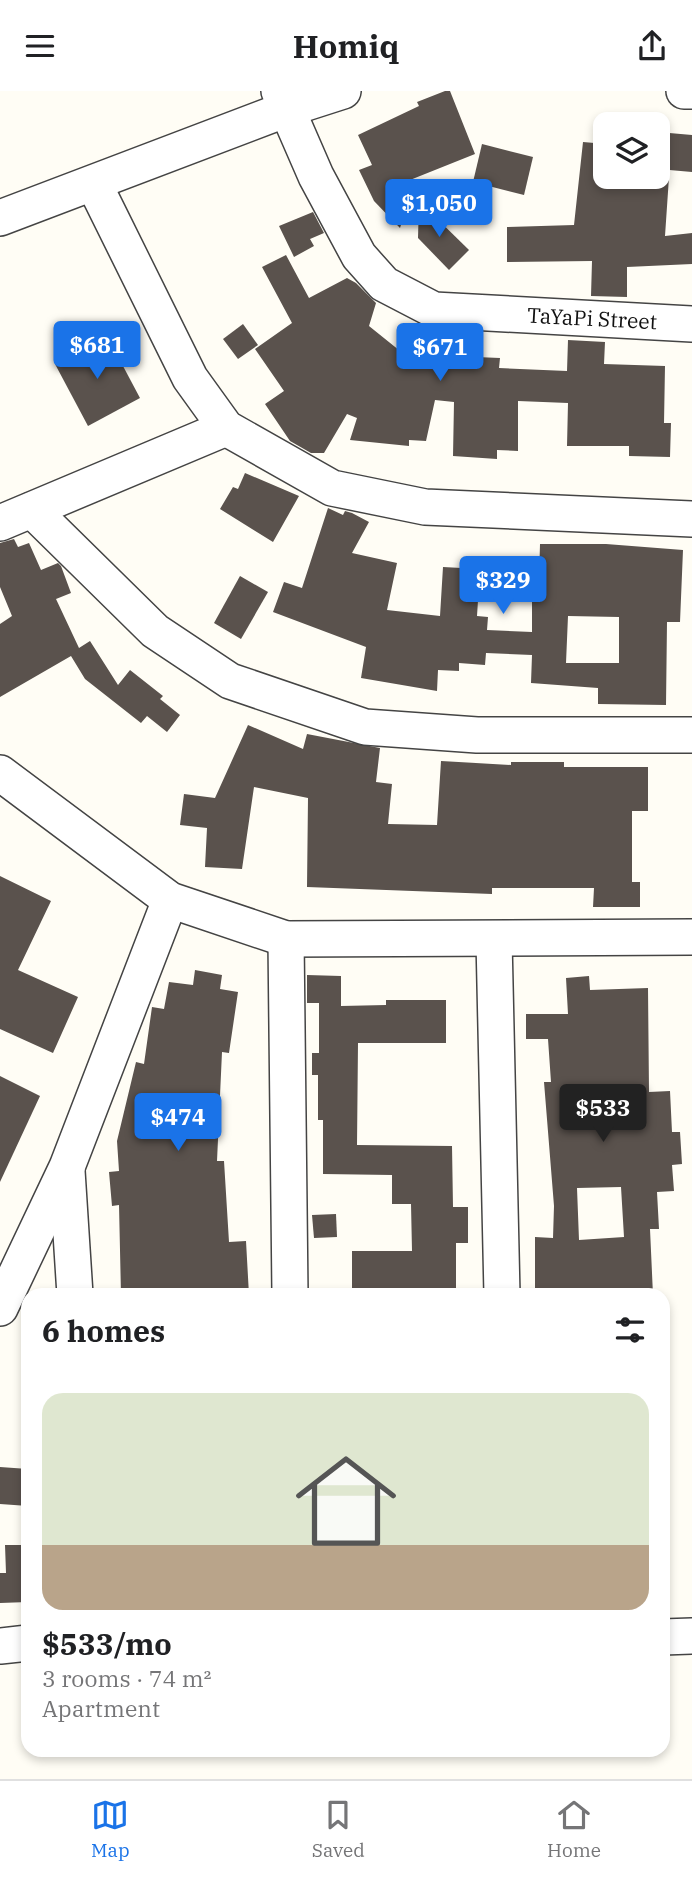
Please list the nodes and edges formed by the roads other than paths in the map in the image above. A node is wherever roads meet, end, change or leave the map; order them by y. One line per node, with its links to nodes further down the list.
1 (343, 91): 4 (street)
2 (684, 91): 3 (street)
3 (692, 91)
4 (283, 100): 5 (street); 7 (street, TaYaPi Street)
5 (94, 184): 6 (street); 8 (street)
6 (0, 218)
7 (692, 324)
8 (226, 428): 9 (street); 10 (street)
9 (32, 510): 11 (street); 12 (street)
10 (692, 519)
11 (0, 523)
12 (692, 736)
13 (0, 773): 14 (street)
14 (170, 901): 16 (street); 18 (street)
15 (692, 937): 17 (street)
16 (286, 939): 17 (street); 20 (street)
17 (494, 940): 21 (street)
18 (67, 1167): 19 (street); 22 (street)
19 (75, 1288)
20 (290, 1288)
21 (502, 1288)
22 (0, 1308)
23 (692, 1636): 24 (street)
24 (670, 1637)
25 (21, 1644): 26 (street)
26 (0, 1646)

